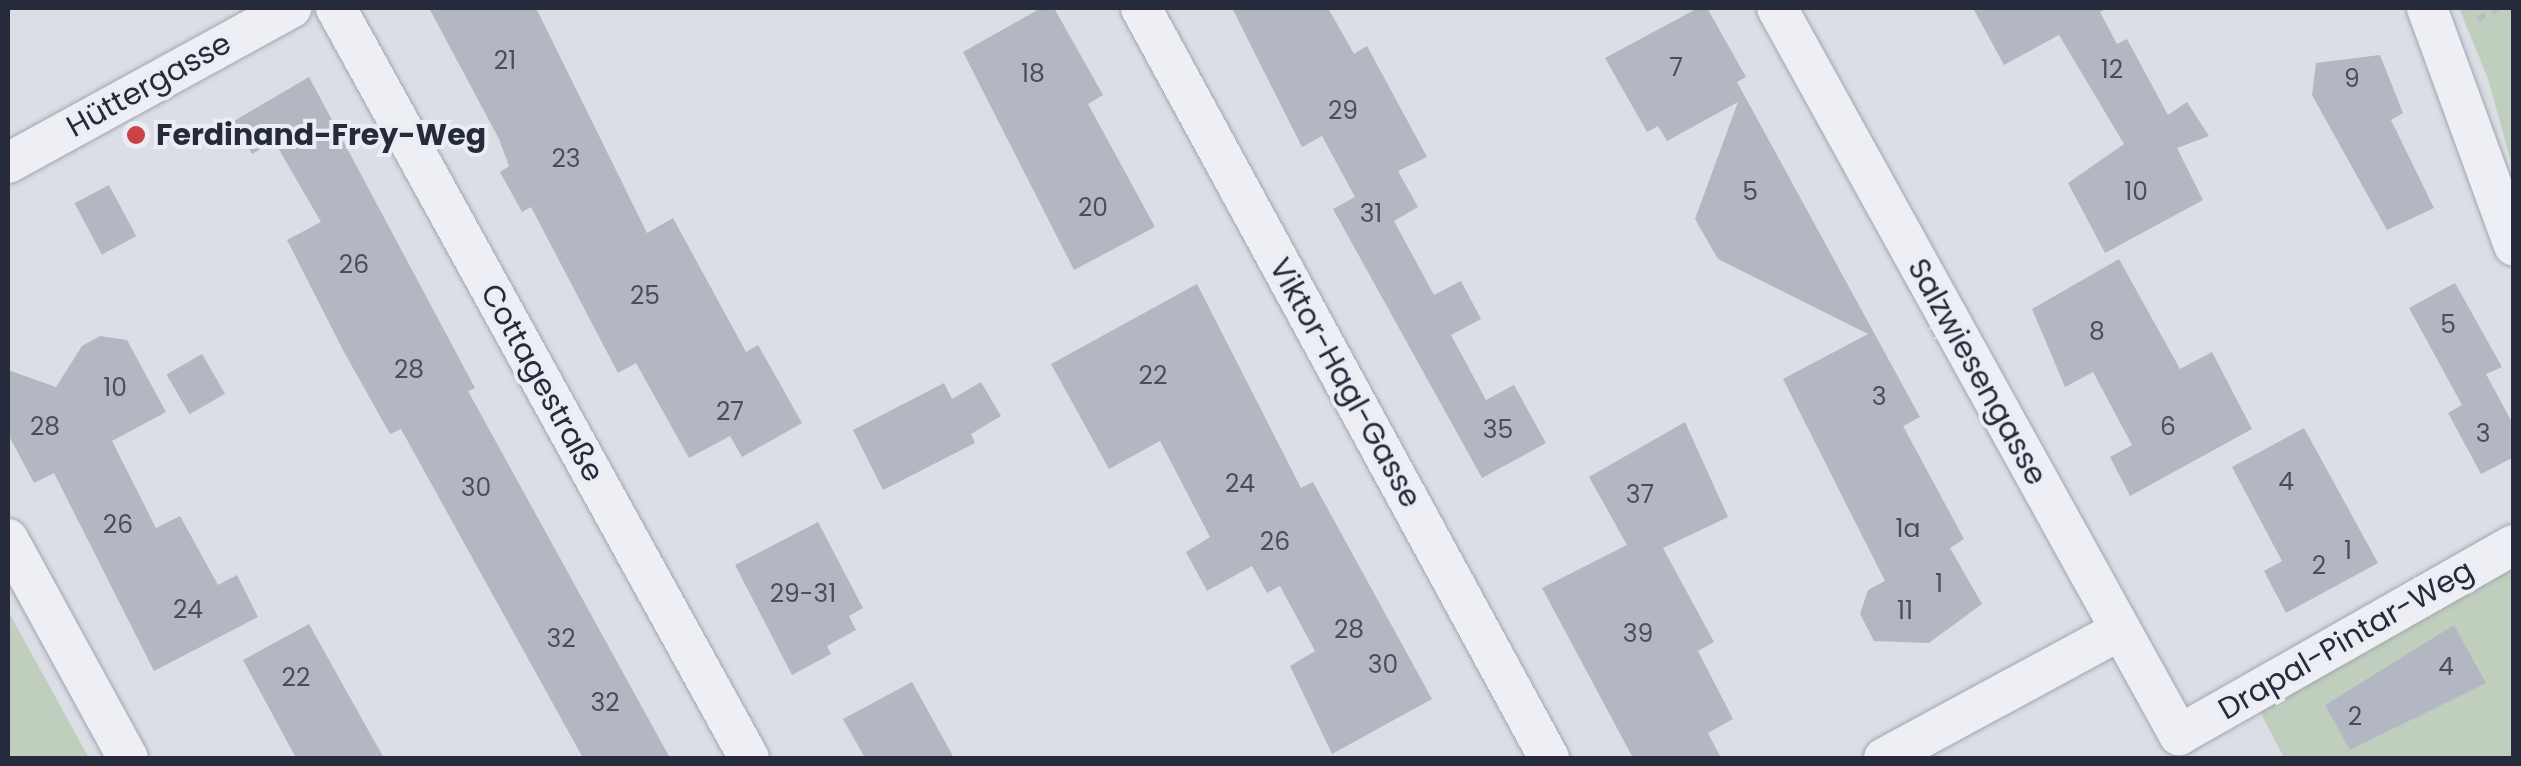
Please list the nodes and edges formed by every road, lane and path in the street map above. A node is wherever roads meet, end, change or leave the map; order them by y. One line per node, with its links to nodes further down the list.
1 (290, 8): 6 (street, Hüttergasse)
2 (336, 8): 13 (street, Cottagestraße)
3 (1140, 8): 14 (street, Viktor-Hagl-Gasse)
4 (1777, 8): 10 (street, Salzwiesengasse)
5 (2427, 8): 7 (street)
6 (8, 163)
7 (2514, 246)
8 (8, 540): 12 (street)
9 (2514, 545): 11 (street, Drapal-Pintar-Weg)
10 (2119, 631): 11 (street, Salzwiesengasse); 15 (street)
11 (2179, 735)
12 (128, 758)
13 (749, 758)
14 (1549, 758)
15 (1884, 758)

